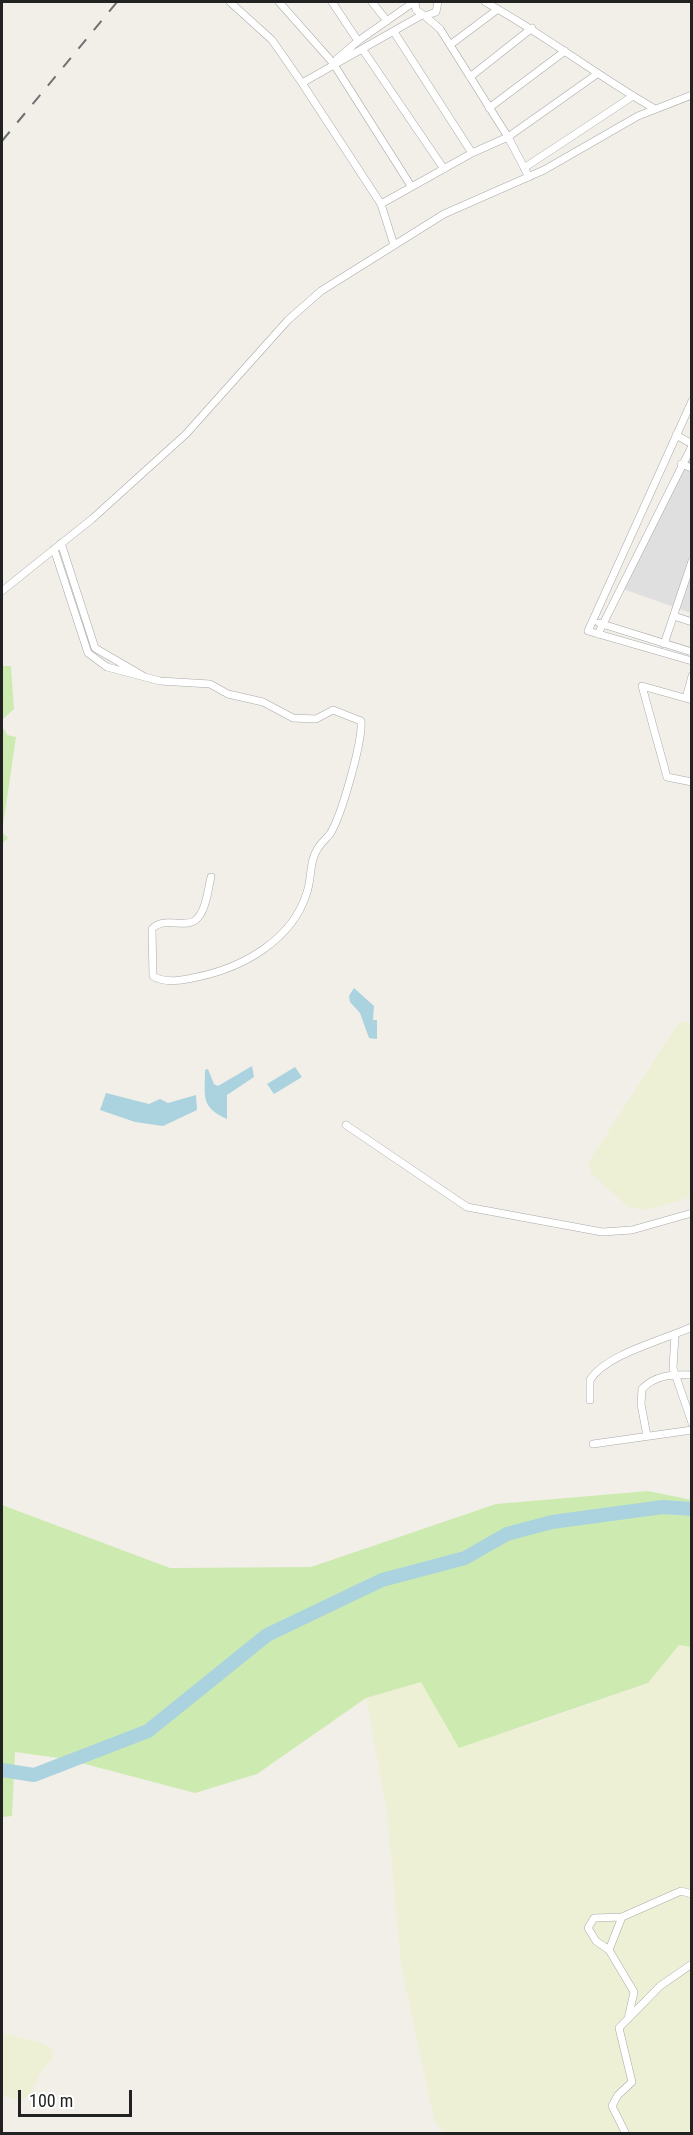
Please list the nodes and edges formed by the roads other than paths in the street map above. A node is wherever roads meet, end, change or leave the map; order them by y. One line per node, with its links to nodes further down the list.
1 (230, 2): 22 (street)
2 (279, 2): 19 (street)
3 (332, 2): 15 (street)
4 (372, 2): 11 (street)
5 (415, 2): 10 (street); 11 (street)
6 (438, 2): 9 (street)
7 (485, 2): 8 (street)
8 (498, 9): 12 (street); 16 (street)
9 (436, 12): 10 (street); 13 (street)
10 (423, 16): 13 (street); 14 (street)
11 (387, 21): 15 (street)
12 (531, 28): 18 (street); 21 (street)
13 (440, 29): 16 (street)
14 (394, 32): 17 (street); 28 (street)
15 (358, 41): 19 (street)
16 (450, 45): 21 (street)
17 (363, 50): 19 (street); 30 (street)
18 (565, 51): 20 (street); 25 (street)
19 (333, 63): 22 (street); 32 (street)
20 (597, 74): 24 (street); 27 (street)
21 (470, 77): 25 (street)
22 (302, 83): 33 (street)
23 (692, 95): 26 (street)
24 (633, 96): 26 (street); 29 (street)
25 (489, 108): 27 (street)
26 (655, 109): 31 (street)
27 (508, 137): 28 (street); 29 (street)
28 (472, 153): 30 (street)
29 (524, 168): 31 (street)
30 (444, 169): 32 (street)
31 (529, 177): 34 (street)
32 (411, 186): 33 (street)
33 (381, 204): 34 (street)
34 (394, 245): 46 (street)
35 (692, 401): 36 (street)
36 (676, 435): 37 (street); 39 (street)
37 (692, 445): 38 (street)
38 (681, 464): 40 (street); 41 (street)
39 (662, 466): 41 (street); 42 (street)
40 (692, 468)
41 (677, 472): 43 (street)
42 (648, 497): 43 (street); 44 (street)
43 (661, 505): 45 (street)
44 (634, 530): 45 (street); 48 (street)
45 (646, 536): 50 (street)
46 (61, 543): 47 (street); 61 (street)
47 (54, 549): 52 (street); 61 (street)
48 (620, 560): 50 (street); 54 (street)
49 (692, 561): 51 (street)
50 (632, 565): 56 (street)
51 (688, 583): 53 (street)
52 (2, 591)
53 (674, 616): 55 (street); 58 (street)
54 (593, 621): 56 (street); 57 (street)
55 (692, 622)
56 (603, 624): 57 (street); 58 (street)
57 (598, 634): 60 (street)
58 (664, 644): 59 (street)
59 (692, 652)
60 (692, 661)
61 (117, 667): 65 (street)
62 (692, 676): 63 (street)
63 (689, 699): 64 (street)
64 (692, 782)
65 (211, 877)
66 (346, 1125): 67 (street)
67 (692, 1213)
68 (692, 1327): 69 (street)
69 (675, 1335): 70 (street); 72 (street)
70 (675, 1374): 71 (street); 73 (street); 75 (street)
71 (692, 1375)
72 (590, 1400)
73 (692, 1423)
74 (692, 1431): 75 (street)
75 (647, 1436): 76 (street)
76 (593, 1444)
77 (692, 1894): 78 (street)
78 (622, 1917): 79 (street); 79 (street)
79 (609, 1950): 81 (street)
80 (692, 1964): 81 (street)
81 (628, 2019): 82 (street)
82 (626, 2133)

